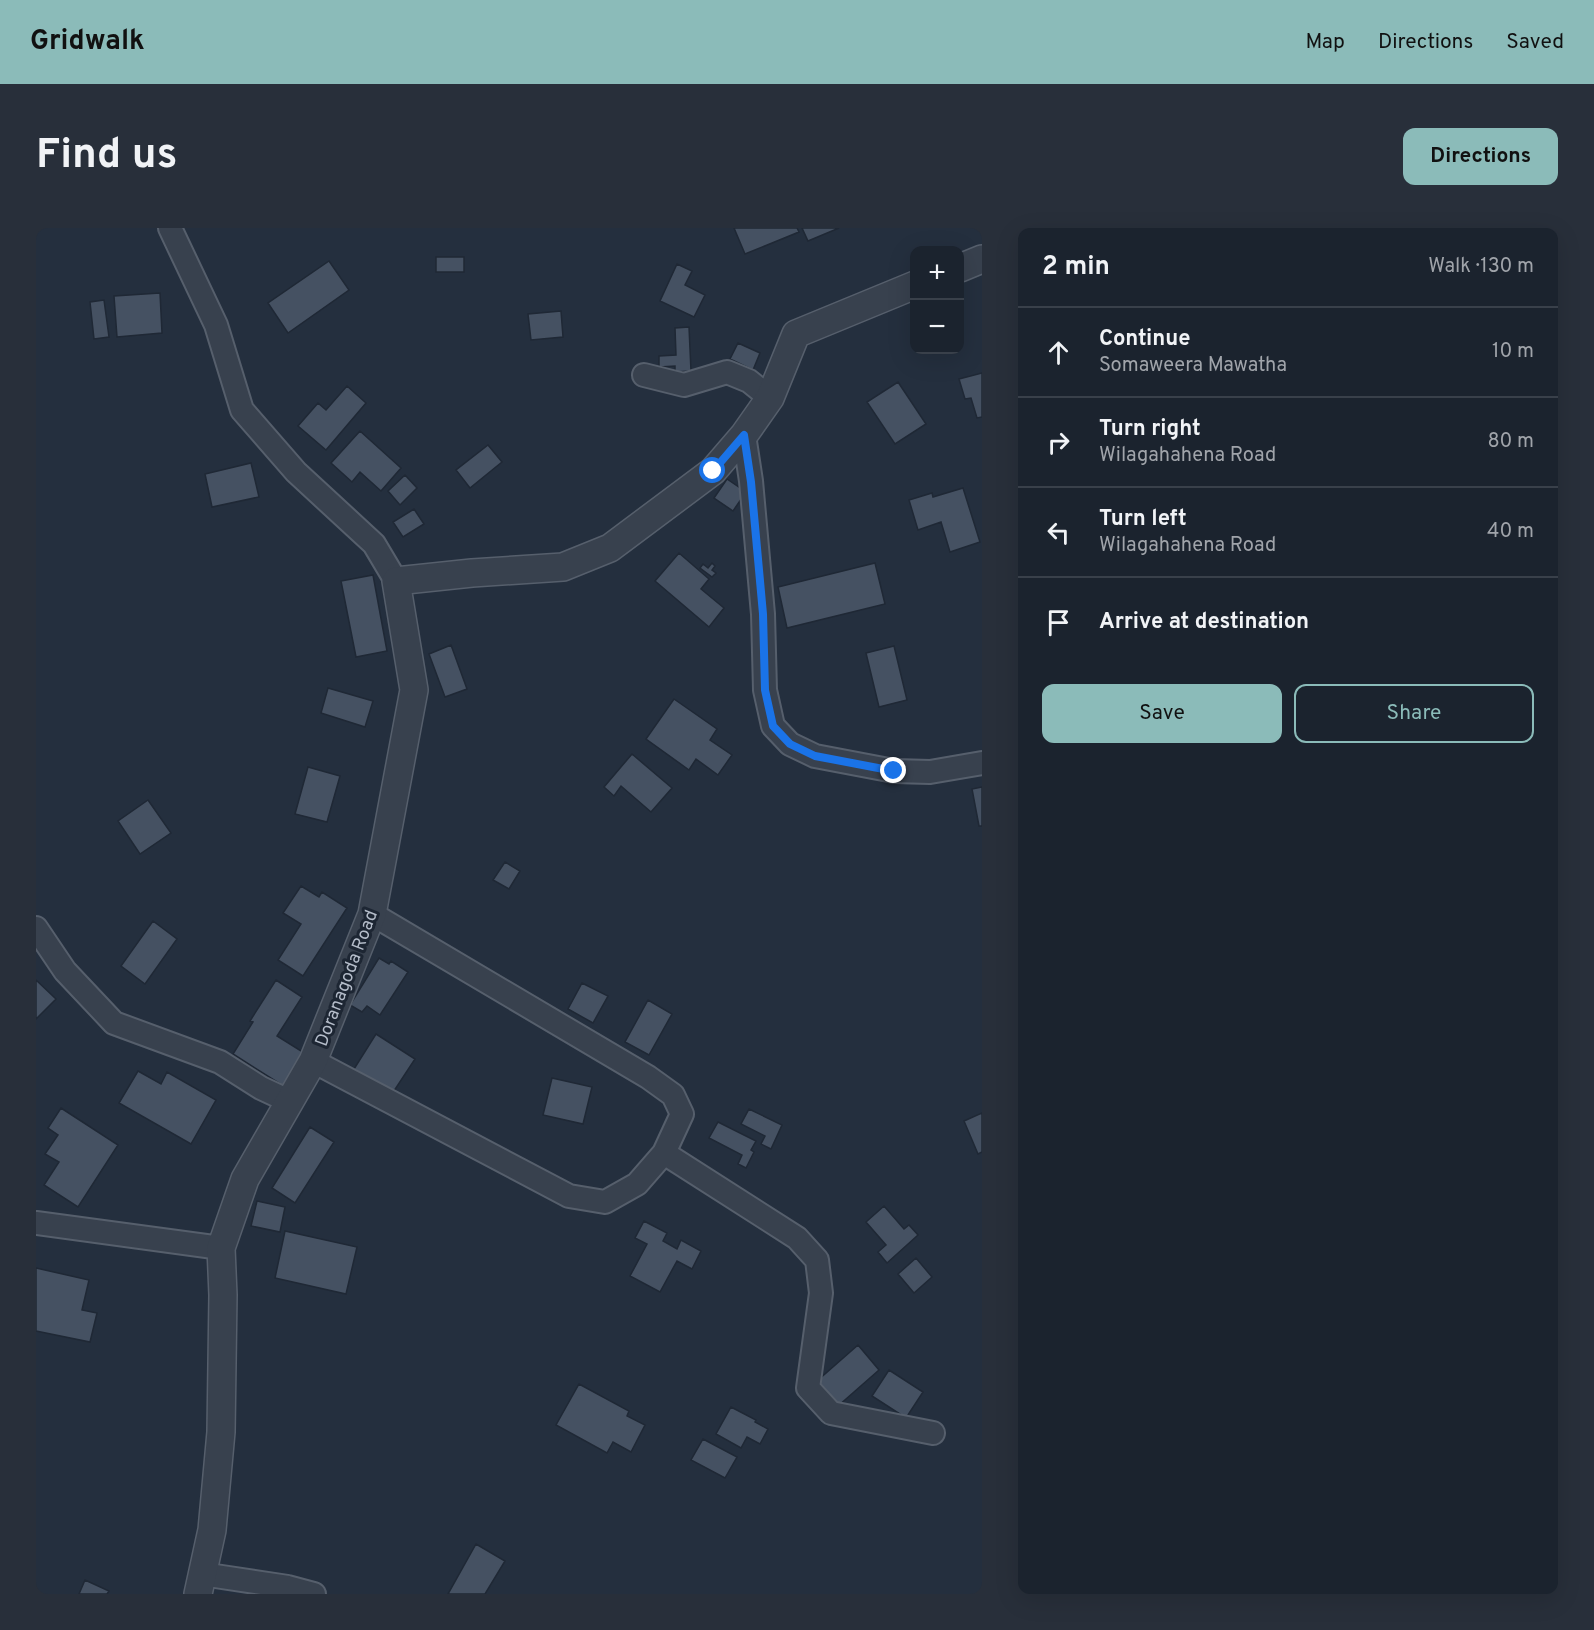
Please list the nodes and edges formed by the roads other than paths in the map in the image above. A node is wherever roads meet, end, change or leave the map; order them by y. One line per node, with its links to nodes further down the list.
1 (170, 228): 8 (street)
2 (982, 259): 3 (street)
3 (964, 266)
4 (910, 287): 6 (street)
5 (644, 375): 6 (street)
6 (770, 398): 7 (street)
7 (744, 435): 8 (street); 9 (street)
8 (396, 581): 10 (street, Doranagoda Road)
9 (982, 763)
10 (372, 914): 12 (street, Doranagoda Road); 14 (street)
11 (36, 928): 13 (street)
12 (313, 1061): 13 (street, Doranagoda Road); 14 (street)
13 (291, 1102): 16 (street, Doranagoda Road)
14 (664, 1153): 17 (street)
15 (36, 1223): 16 (street)
16 (221, 1248): 18 (street)
17 (933, 1433)
18 (200, 1584): 19 (street)
19 (314, 1594)

